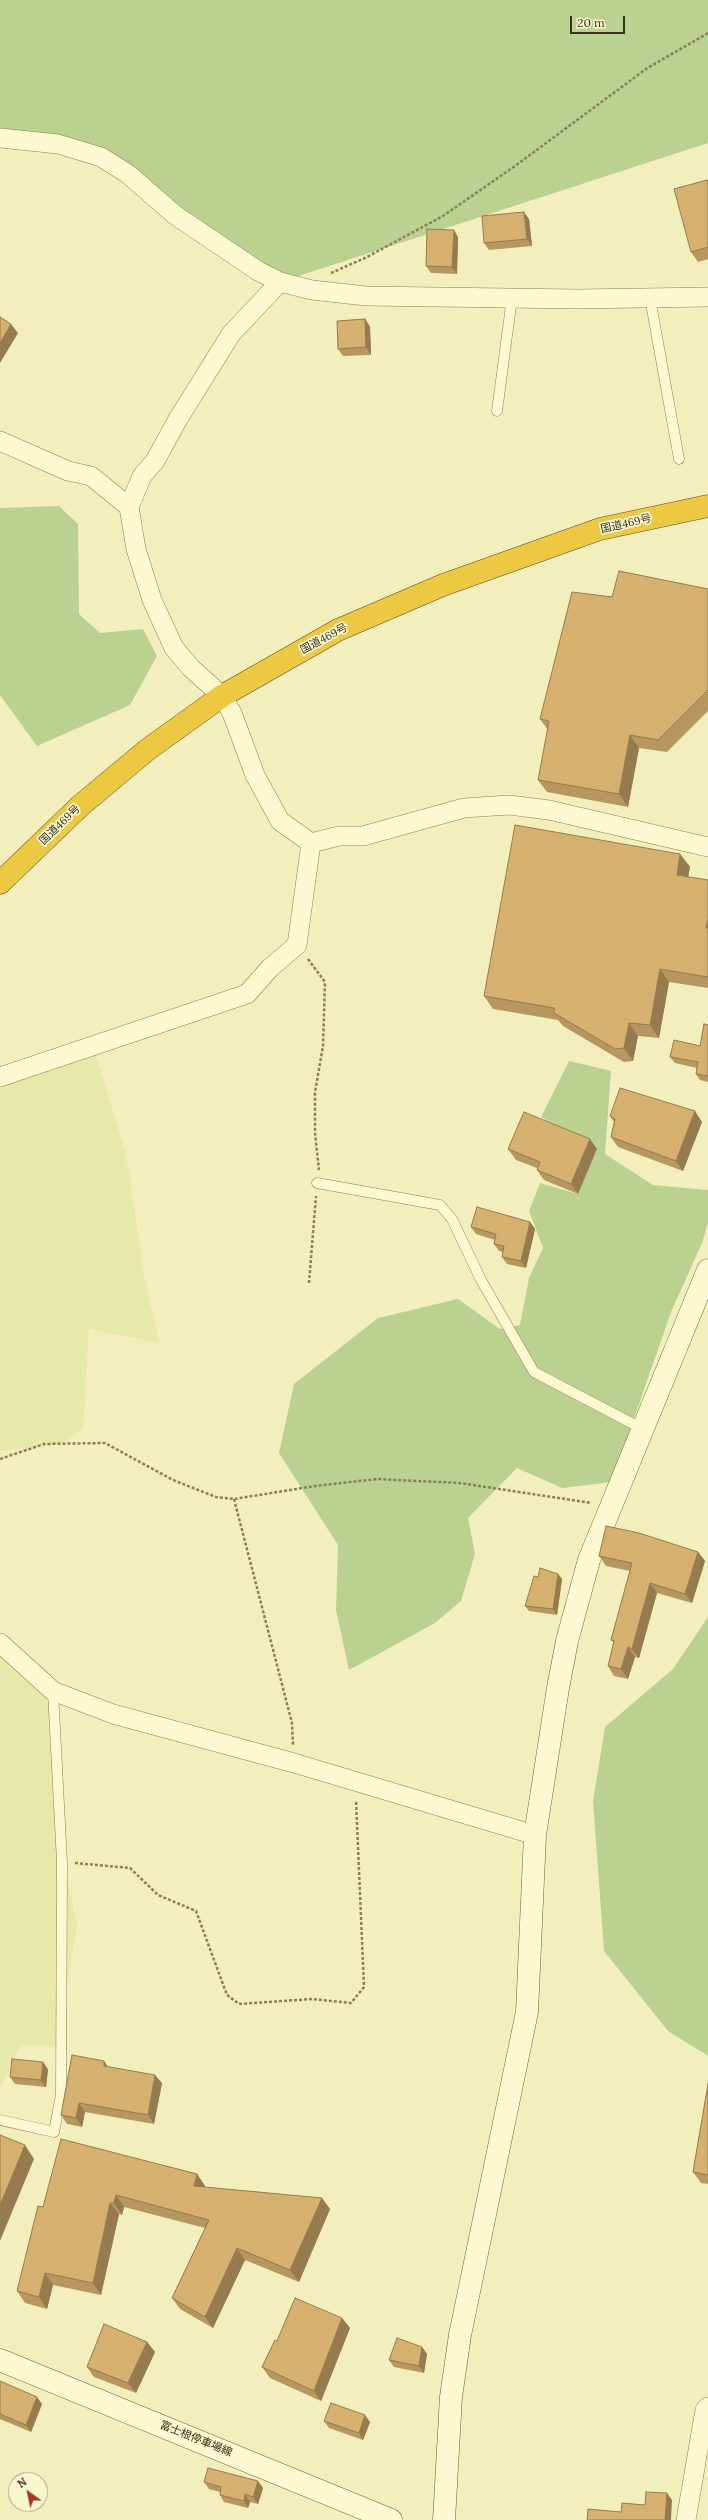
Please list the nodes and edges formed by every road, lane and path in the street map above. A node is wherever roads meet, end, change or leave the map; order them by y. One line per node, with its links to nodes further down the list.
1 (708, 34): 3 (path)
2 (0, 138): 4 (street)
3 (325, 275)
4 (280, 282): 6 (street); 12 (street)
5 (708, 297): 7 (street)
6 (512, 298): 7 (street); 8 (lane)
7 (650, 298): 10 (lane)
8 (497, 411)
9 (0, 441): 12 (street)
10 (679, 459)
11 (708, 506): 13 (highway, 国道469号)
12 (129, 507): 13 (street)
13 (222, 696): 14 (street); 16 (highway, 国道469号)
14 (311, 843): 15 (street); 17 (street)
15 (708, 847)
16 (0, 883)
17 (297, 945): 18 (street); 19 (path)
18 (0, 1077)
19 (316, 1183): 21 (path); 22 (lane)
20 (708, 1270): 22 (street)
21 (309, 1283)
22 (641, 1428): 25 (street)
23 (0, 1459): 24 (path)
24 (234, 1499): 25 (path); 28 (path)
25 (610, 1505): 30 (street)
26 (0, 1643): 27 (street)
27 (53, 1691): 28 (street); 31 (lane)
28 (294, 1763): 29 (street)
29 (355, 1781): 30 (street); 31 (path)
30 (535, 1835): 36 (street)
31 (62, 1862): 32 (lane)
32 (0, 2120)
33 (0, 2360): 35 (street, 富士根停車場線)
34 (708, 2407): 37 (street)
35 (391, 2520)
36 (444, 2520)
37 (686, 2520)

